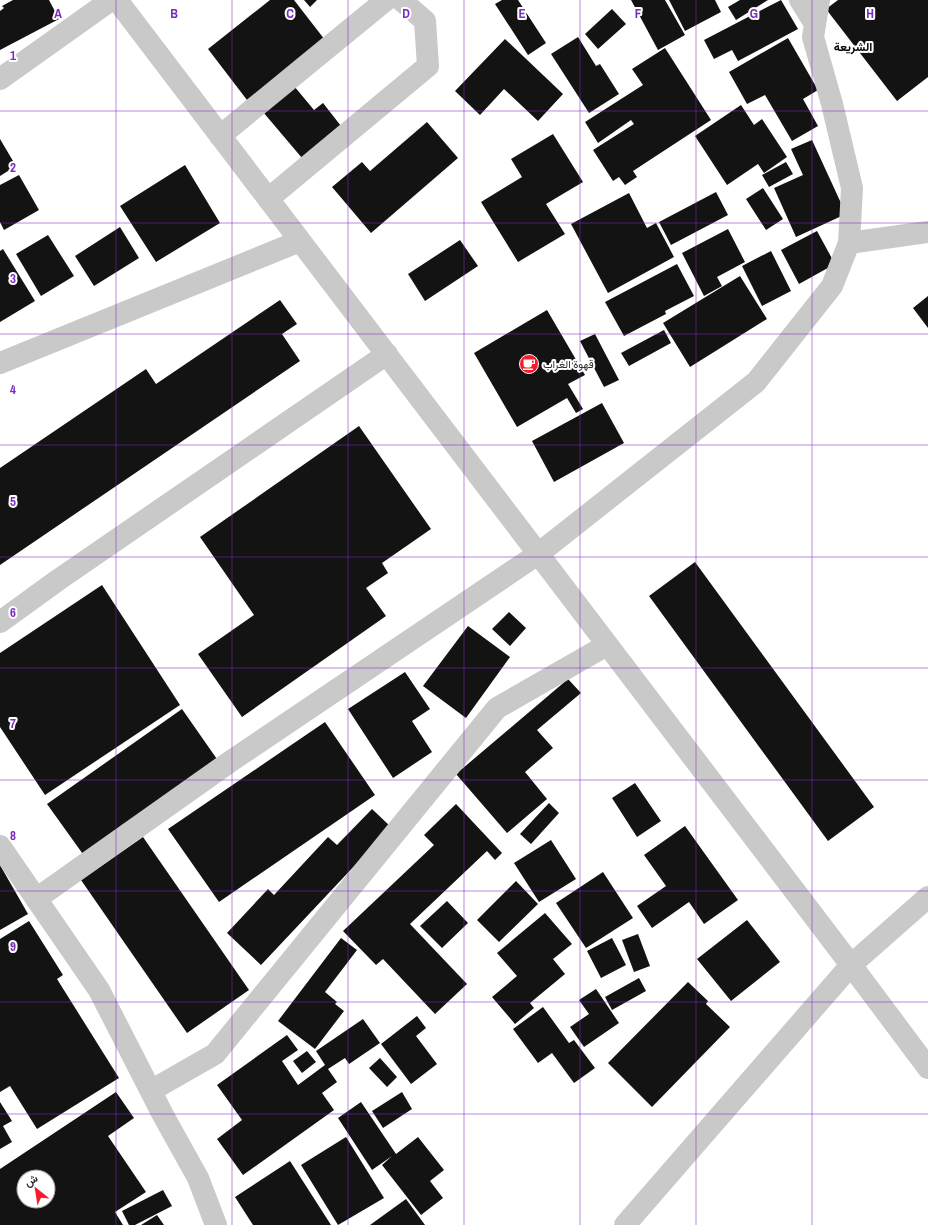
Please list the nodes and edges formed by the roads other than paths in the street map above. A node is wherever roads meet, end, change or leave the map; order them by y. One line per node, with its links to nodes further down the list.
1 (111, 0): 8 (street)
2 (117, 0): 9 (street)
3 (401, 0): 10 (street)
4 (800, 0): 7 (street)
5 (819, 0): 7 (street)
6 (379, 3): 9 (street)
7 (815, 24): 13 (street)
8 (0, 79)
9 (220, 136): 10 (street)
10 (268, 199): 12 (street)
11 (928, 232): 13 (street)
12 (300, 241): 14 (street); 15 (street)
13 (850, 243): 16 (street)
14 (387, 354): 16 (street); 17 (street)
15 (0, 363)
16 (538, 554): 18 (street); 21 (street)
17 (0, 622)
18 (607, 645): 22 (street); 24 (street)
19 (0, 846): 21 (street)
20 (928, 897): 22 (street)
21 (36, 899): 24 (street)
22 (851, 965): 23 (street); 26 (street)
23 (928, 1068)
24 (152, 1090): 25 (street)
25 (216, 1225)
26 (625, 1225)

